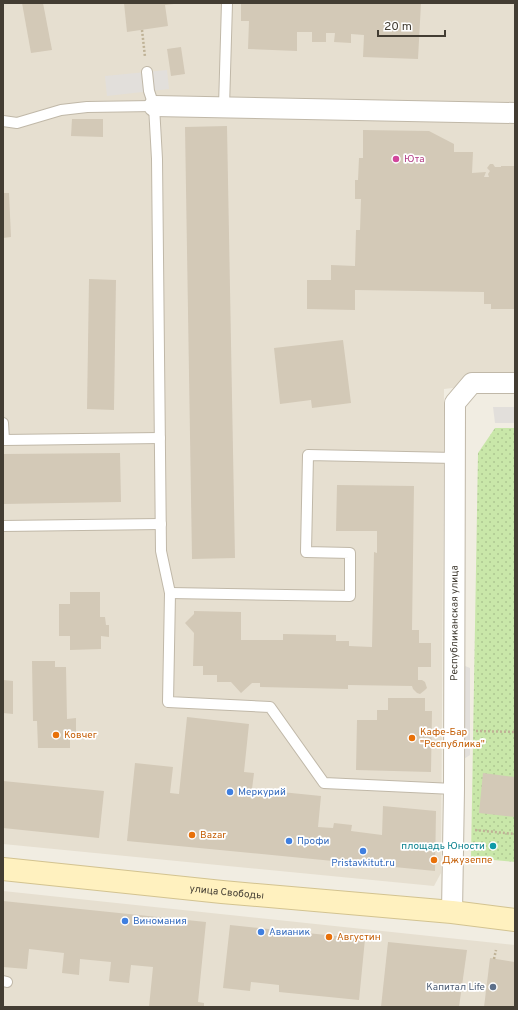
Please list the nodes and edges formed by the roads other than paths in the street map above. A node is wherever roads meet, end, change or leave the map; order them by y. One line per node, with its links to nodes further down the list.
1 (227, 3): 4 (lane)
2 (147, 72): 3 (lane)
3 (154, 106): 4 (street); 6 (lane); 9 (lane)
4 (224, 107): 5 (street)
5 (515, 113)
6 (3, 121)
7 (515, 383): 10 (street, Республиканская улица)
8 (3, 423): 9 (lane)
9 (160, 438): 11 (lane)
10 (455, 458): 13 (lane); 14 (street, Республиканская улица)
11 (161, 524): 12 (lane); 13 (lane)
12 (3, 526)
13 (170, 594): 14 (lane)
14 (454, 789): 17 (street, Республиканская улица)
15 (3, 869): 17 (main road, улица Свободы)
16 (515, 909): 17 (main road, улица Свободы)
17 (452, 912): 18 (main road, улица Свободы)
18 (515, 920)

